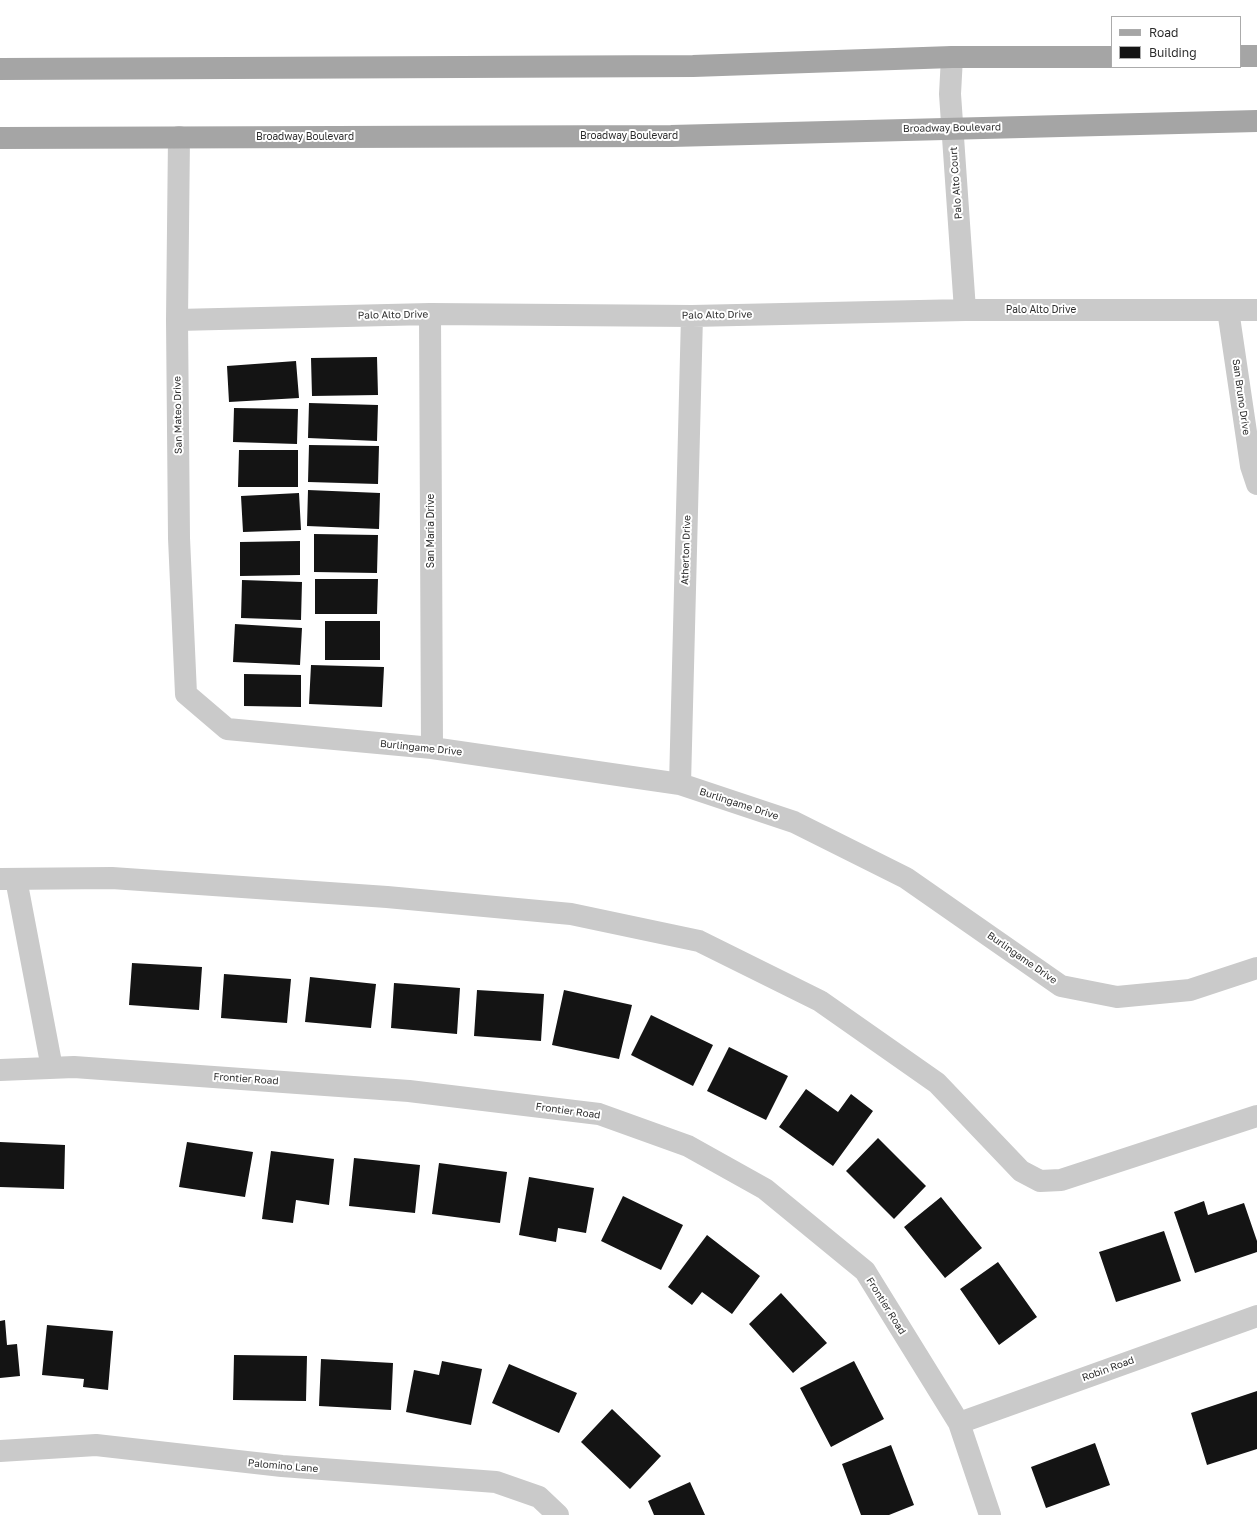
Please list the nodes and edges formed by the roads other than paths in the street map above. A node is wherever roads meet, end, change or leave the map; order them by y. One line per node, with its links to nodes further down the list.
1 (1241, 56): 2 (main road)
2 (1257, 56)
3 (952, 57): 4 (main road); 5 (main road); 7 (street, Palo Alto Court)
4 (1111, 57)
5 (0, 69)
6 (1257, 121): 7 (main road, Broadway Boulevard)
7 (953, 128): 8 (main road, Broadway Boulevard); 10 (street, Palo Alto Court)
8 (179, 137): 9 (main road, Broadway Boulevard); 15 (street, San Mateo Drive)
9 (0, 138)
10 (965, 310): 11 (street, Palo Alto Drive); 14 (street, Palo Alto Drive)
11 (1228, 310): 12 (street, Palo Alto Drive); 16 (street, San Bruno Drive)
12 (1257, 310)
13 (430, 314): 14 (street, Palo Alto Drive); 15 (street, Palo Alto Drive); 18 (street, San Maria Drive)
14 (692, 316): 19 (street, Atherton Drive)
15 (177, 320): 17 (street, San Mateo Drive)
16 (1257, 484)
17 (186, 694): 18 (street, Burlingame Drive)
18 (432, 748): 19 (street, Burlingame Drive)
19 (680, 784): 21 (street, Burlingame Drive)
20 (8, 879): 22 (street); 24 (street)
21 (1257, 968)
22 (52, 1068): 23 (street, Frontier Road); 26 (street, Frontier Road)
23 (0, 1070)
24 (1257, 1116)
25 (1257, 1316): 26 (street, Robin Road)
26 (959, 1423): 29 (street, Frontier Road)
27 (0, 1451): 28 (street, Palomino Lane)
28 (558, 1515)
29 (990, 1515)

